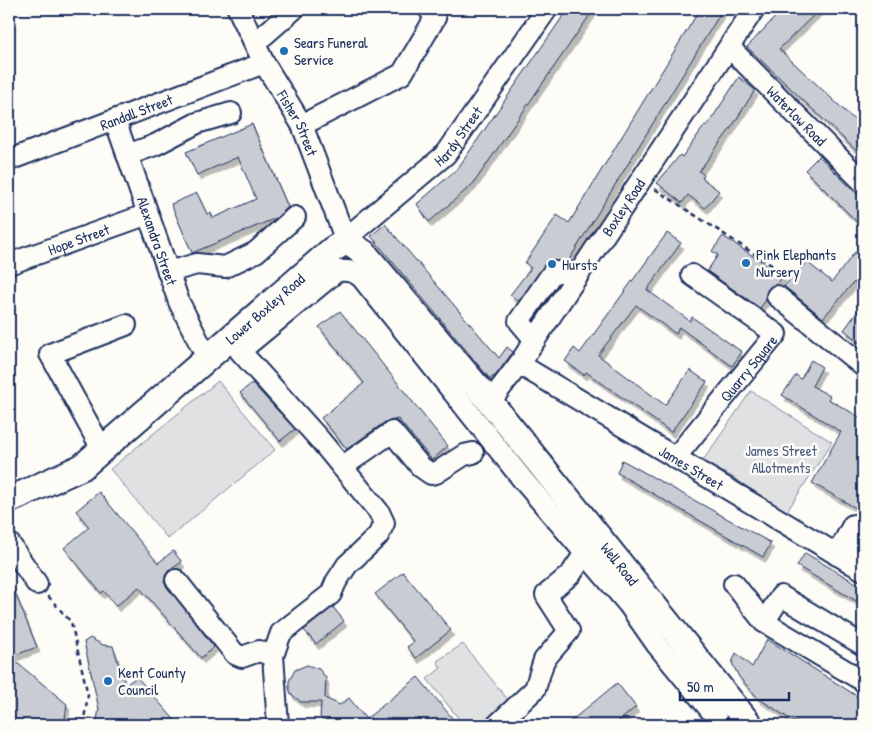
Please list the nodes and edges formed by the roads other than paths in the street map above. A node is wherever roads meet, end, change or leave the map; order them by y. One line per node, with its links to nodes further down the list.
1 (238, 9): 6 (street, Fisher Street)
2 (294, 9): 6 (street)
3 (429, 9): 11 (street)
4 (547, 9): 17 (street, Hardy Street)
5 (754, 9): 7 (street, Boxley Road)
6 (254, 44): 8 (street, Fisher Street)
7 (730, 48): 14 (street, Waterlow Road); 24 (street, Boxley Road)
8 (264, 63): 10 (street, Randall Street); 11 (street, Fisher Street)
9 (231, 113): 12 (street)
10 (115, 120): 12 (street, Alexandra Street); 13 (street, Randall Street)
11 (302, 125): 17 (street, Fisher Street)
12 (127, 155): 15 (street, Alexandra Street)
13 (9, 160)
14 (863, 182)
15 (148, 214): 18 (street, Hope Street); 19 (street, Alexandra Street)
16 (295, 217): 19 (street)
17 (346, 241): 23 (main road, Lower Boxley Road); 26 (main road)
18 (9, 264)
19 (168, 272): 23 (street, Alexandra Street)
20 (692, 275): 29 (street, Quarry Square)
21 (777, 296): 25 (street)
22 (126, 325): 27 (street)
23 (206, 358): 27 (main road, Lower Boxley Road)
24 (519, 364): 26 (street, Boxley Road); 29 (street, James Street)
25 (863, 366)
26 (490, 402): 46 (main road, Well Road)
27 (102, 449): 31 (main road, Lower Boxley Road)
28 (473, 453): 30 (street)
29 (675, 458): 35 (street, James Street)
30 (342, 467): 34 (street); 41 (street)
31 (9, 500)
32 (858, 533): 35 (street)
33 (9, 543): 37 (street)
34 (585, 553): 44 (street); 45 (street)
35 (850, 562)
36 (176, 580): 41 (street)
37 (37, 584)
38 (734, 584): 39 (street)
39 (764, 622): 40 (street); 42 (street)
40 (863, 645)
41 (273, 656): 43 (street)
42 (863, 681)
43 (278, 725)
44 (497, 725)
45 (715, 725)
46 (750, 725)

